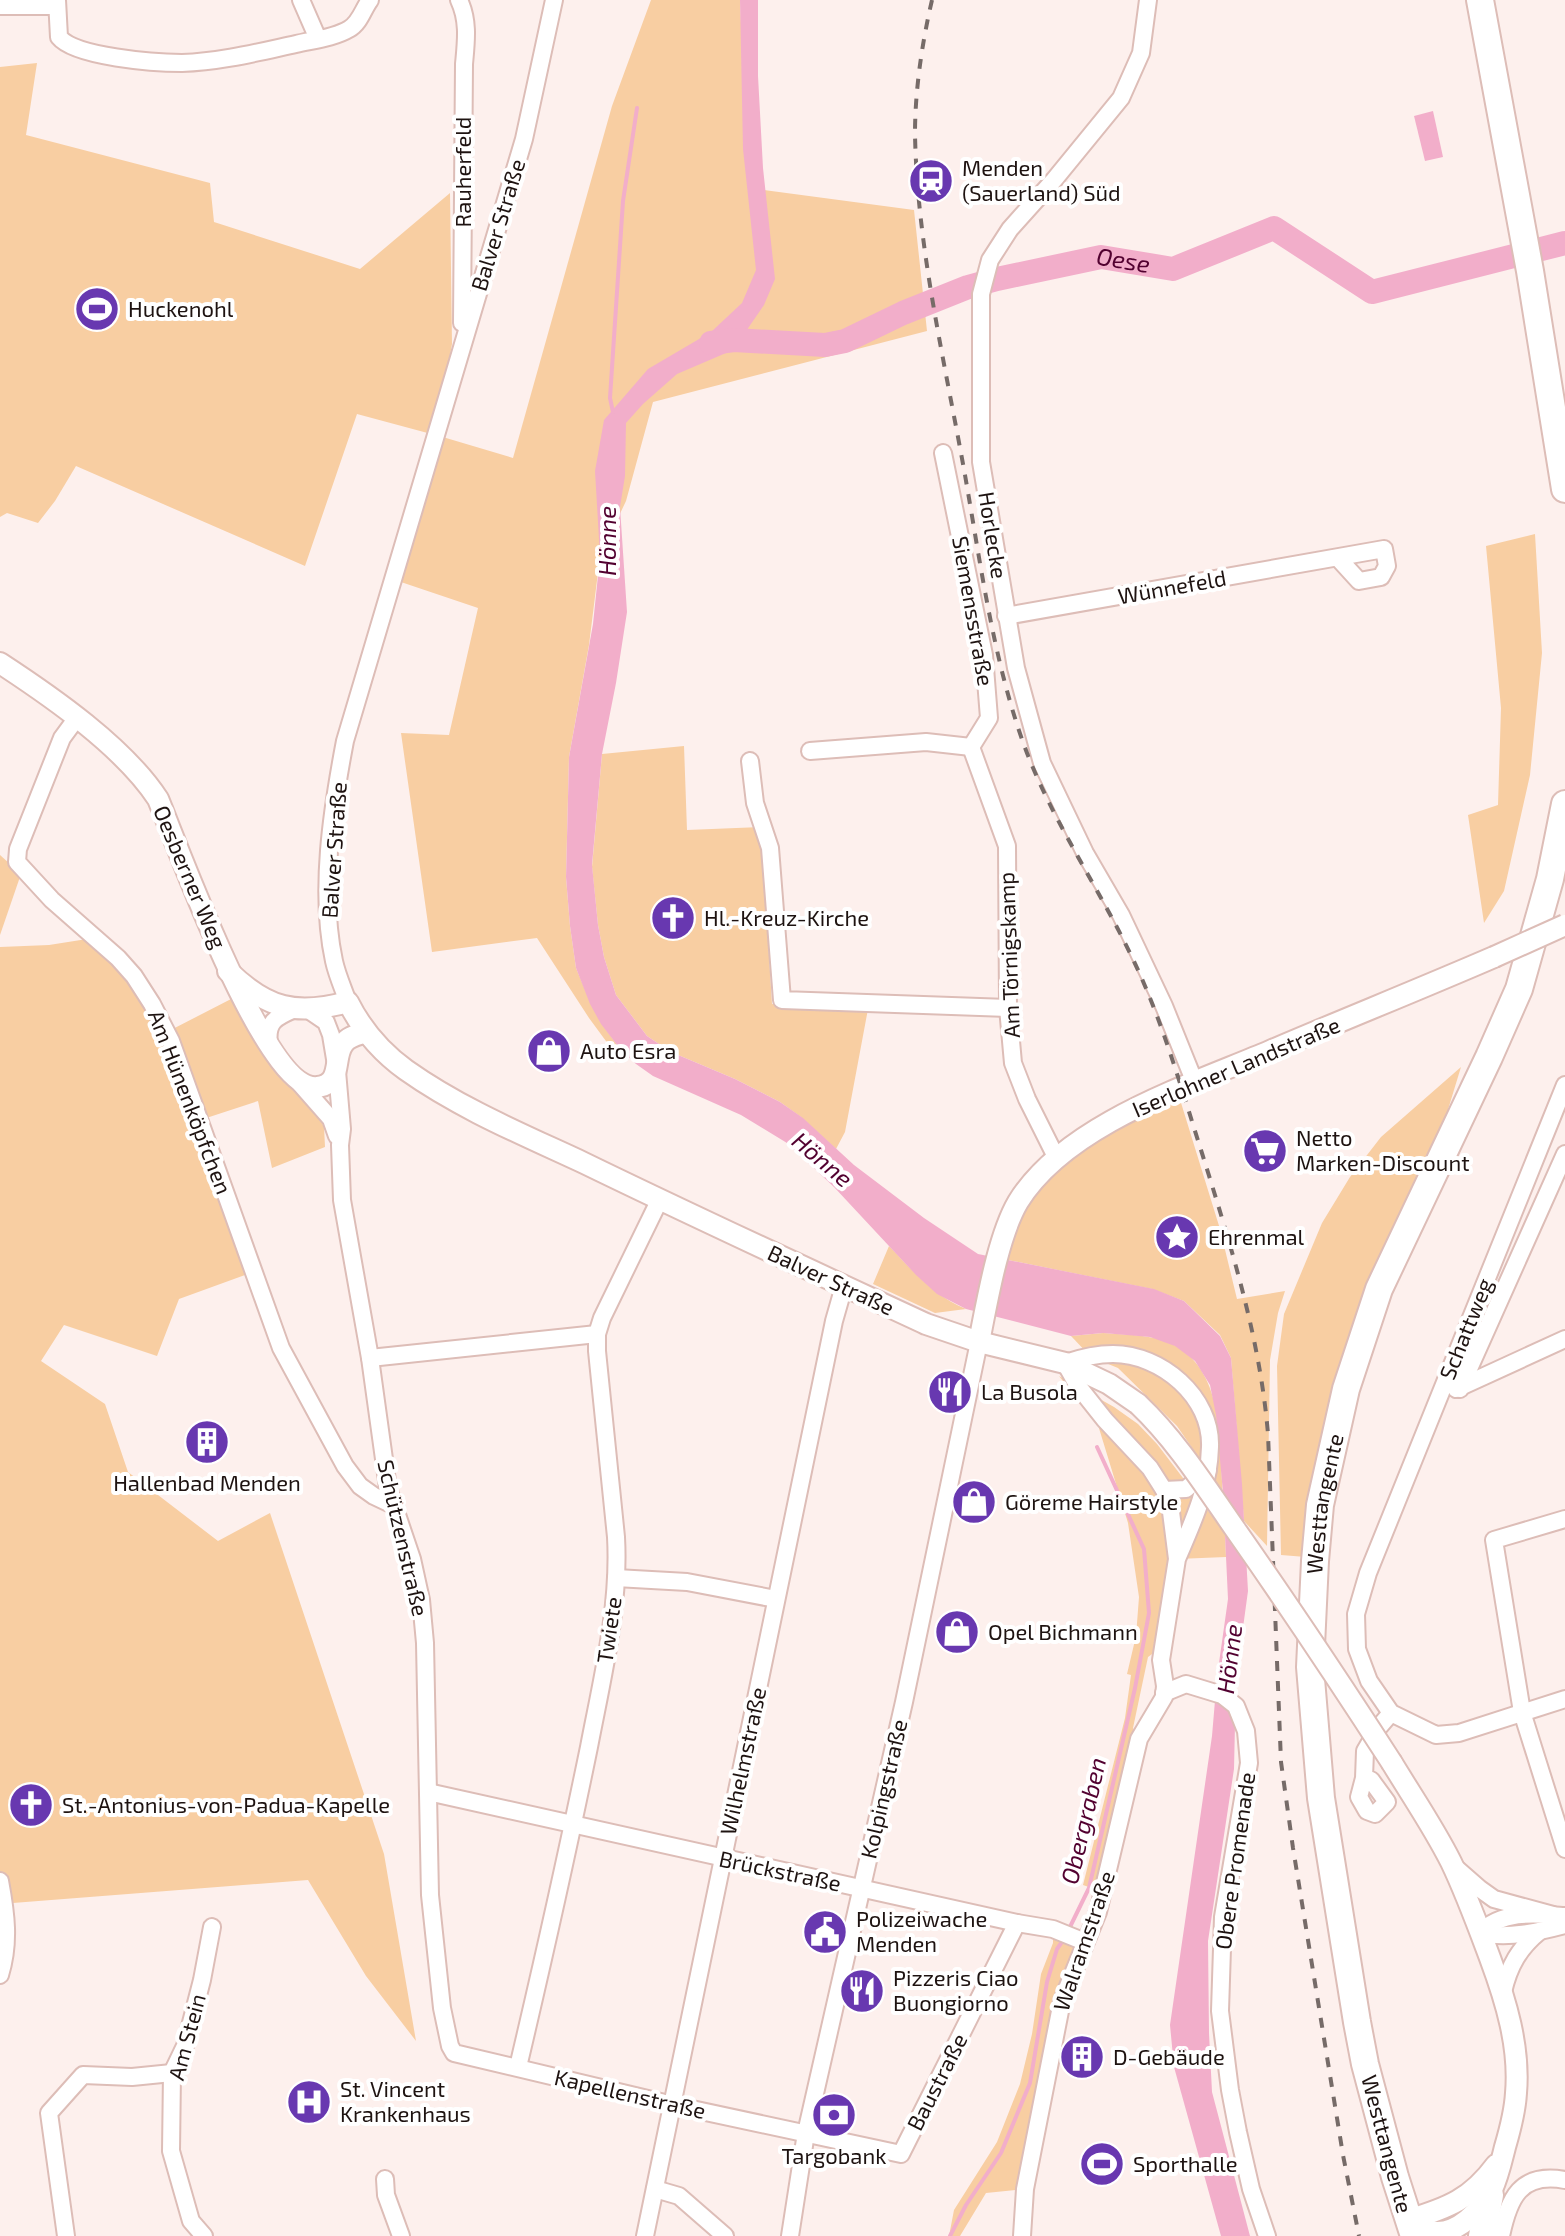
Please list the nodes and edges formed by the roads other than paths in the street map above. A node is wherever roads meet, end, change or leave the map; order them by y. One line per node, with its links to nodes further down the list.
1 (301, 0): 9 (street)
2 (370, 0): 9 (street)
3 (460, 0): 10 (street, Rauherfeld)
4 (554, 0): 10 (street, Balver Straße)
5 (1148, 0): 14 (street, Horlecke)
6 (1480, 0): 12 (main road)
7 (57, 3): 8 (street); 9 (street)
8 (0, 6)
9 (318, 39)
10 (462, 344): 23 (street, Balver Straße)
11 (943, 453): 17 (street, Siemensstraße)
12 (1565, 489)
13 (1338, 558): 14 (street, Wünnefeld)
14 (1006, 616): 30 (street, Horlecke)
15 (0, 663): 16 (street, Oesberner Weg)
16 (76, 719): 22 (street, Oesberner Weg); 45 (street, Am Hünenköpfchen)
17 (971, 747): 18 (street); 24 (street, Am Törnigskamp)
18 (810, 751)
19 (750, 761): 24 (street)
20 (1565, 804): 80 (main road, Westtangente)
21 (1565, 925): 30 (street, Iserlohner Landstraße, bridge)
22 (228, 971): 25 (street, Oesberner Weg); 27 (street, Oesberner Weg)
23 (348, 1002): 25 (street, Oesberner Weg); 26 (street, Balver Straße)
24 (1008, 1008): 34 (street, Am Törnigskamp)
25 (302, 1009): 27 (street); 28 (street, Schützenstraße)
26 (366, 1032): 28 (street, Schützenstraße); 35 (street, Balver Straße)
27 (269, 1044): 29 (street, Oesberner Weg)
28 (337, 1071): 29 (street); 32 (street, Schützenstraße)
29 (294, 1077): 32 (street, Oesberner Weg)
30 (1195, 1083): 34 (street, Iserlohner Landstraße)
31 (1565, 1085): 42 (street, Schattweg)
32 (340, 1145): 40 (street, Schützenstraße)
33 (1565, 1154): 42 (street, Schattweg)
34 (1057, 1159): 39 (street, Iserlohner Landstraße)
35 (660, 1199): 36 (street, Balver Straße); 37 (street, Twiete)
36 (844, 1286): 39 (street, Balver Straße); 49 (street, Wilhelmstraße)
37 (597, 1334): 40 (street); 48 (street, Twiete)
38 (1565, 1339): 42 (street)
39 (979, 1342): 41 (street, Balver Straße); 61 (street, Kolpingstraße)
40 (370, 1358): 45 (street, Schützenstraße)
41 (1065, 1363): 43 (street); 44 (street); 59 (street, Balver Straße, bridge)
42 (1451, 1389): 53 (street, Schattweg)
43 (1209, 1469): 44 (street); 47 (street)
44 (1164, 1490): 47 (street)
45 (393, 1505): 55 (street, Schützenstraße)
46 (1565, 1519): 52 (street)
47 (1177, 1559): 50 (street)
48 (616, 1578): 49 (street); 56 (street, Twiete)
49 (776, 1599): 58 (street, Wilhelmstraße)
50 (1164, 1693): 67 (street, Walramstraße); 88 (street, Obere Promenade)
51 (1565, 1699): 52 (street)
52 (1522, 1712): 53 (street); 57 (street)
53 (1391, 1713): 54 (street)
54 (1364, 1778)
55 (428, 1792): 56 (street, Brückstraße); 70 (street, Schützenstraße)
56 (573, 1824): 58 (street, Brückstraße); 71 (street, Twiete)
57 (1565, 1849)
58 (723, 1859): 61 (street, Brückstraße); 73 (street, Wilhelmstraße)
59 (1451, 1863): 62 (street); 66 (street, Balver Straße)
60 (0, 1881): 68 (street)
61 (861, 1889): 63 (street, Brückstraße); 74 (street, Kolpingstraße)
62 (1561, 1919): 65 (street); 66 (street)
63 (1017, 1923): 67 (street, Brückstraße); 74 (street, Baustraße)
64 (212, 1927): 72 (street, Am Stein)
65 (1540, 1931): 66 (street); 69 (street)
66 (1481, 1932): 69 (street, Balver Straße)
67 (1085, 1942): 87 (street, Walramstraße)
68 (0, 1975)
69 (1503, 1992): 75 (street, Balver Straße)
70 (454, 2053): 71 (street, Kapellenstraße)
71 (518, 2067): 73 (street, Kapellenstraße)
72 (172, 2073): 81 (street); 82 (street, Am Stein)
73 (673, 2105): 74 (street, Kapellenstraße); 78 (street, Wilhelmstraße)
74 (806, 2133): 86 (street, Kolpingstraße)
75 (1503, 2155): 79 (street, Balver Straße); 80 (street)
76 (385, 2179): 83 (street)
77 (1565, 2180): 90 (street)
78 (655, 2189): 84 (street, Wilhelmstraße); 85 (street)
79 (1490, 2195): 80 (street); 89 (main road)
80 (1411, 2228)
81 (66, 2236)
82 (204, 2236)
83 (401, 2236)
84 (645, 2236)
85 (725, 2236)
86 (790, 2236)
87 (1022, 2236)
88 (1267, 2236)
89 (1482, 2236)
90 (1501, 2236)

